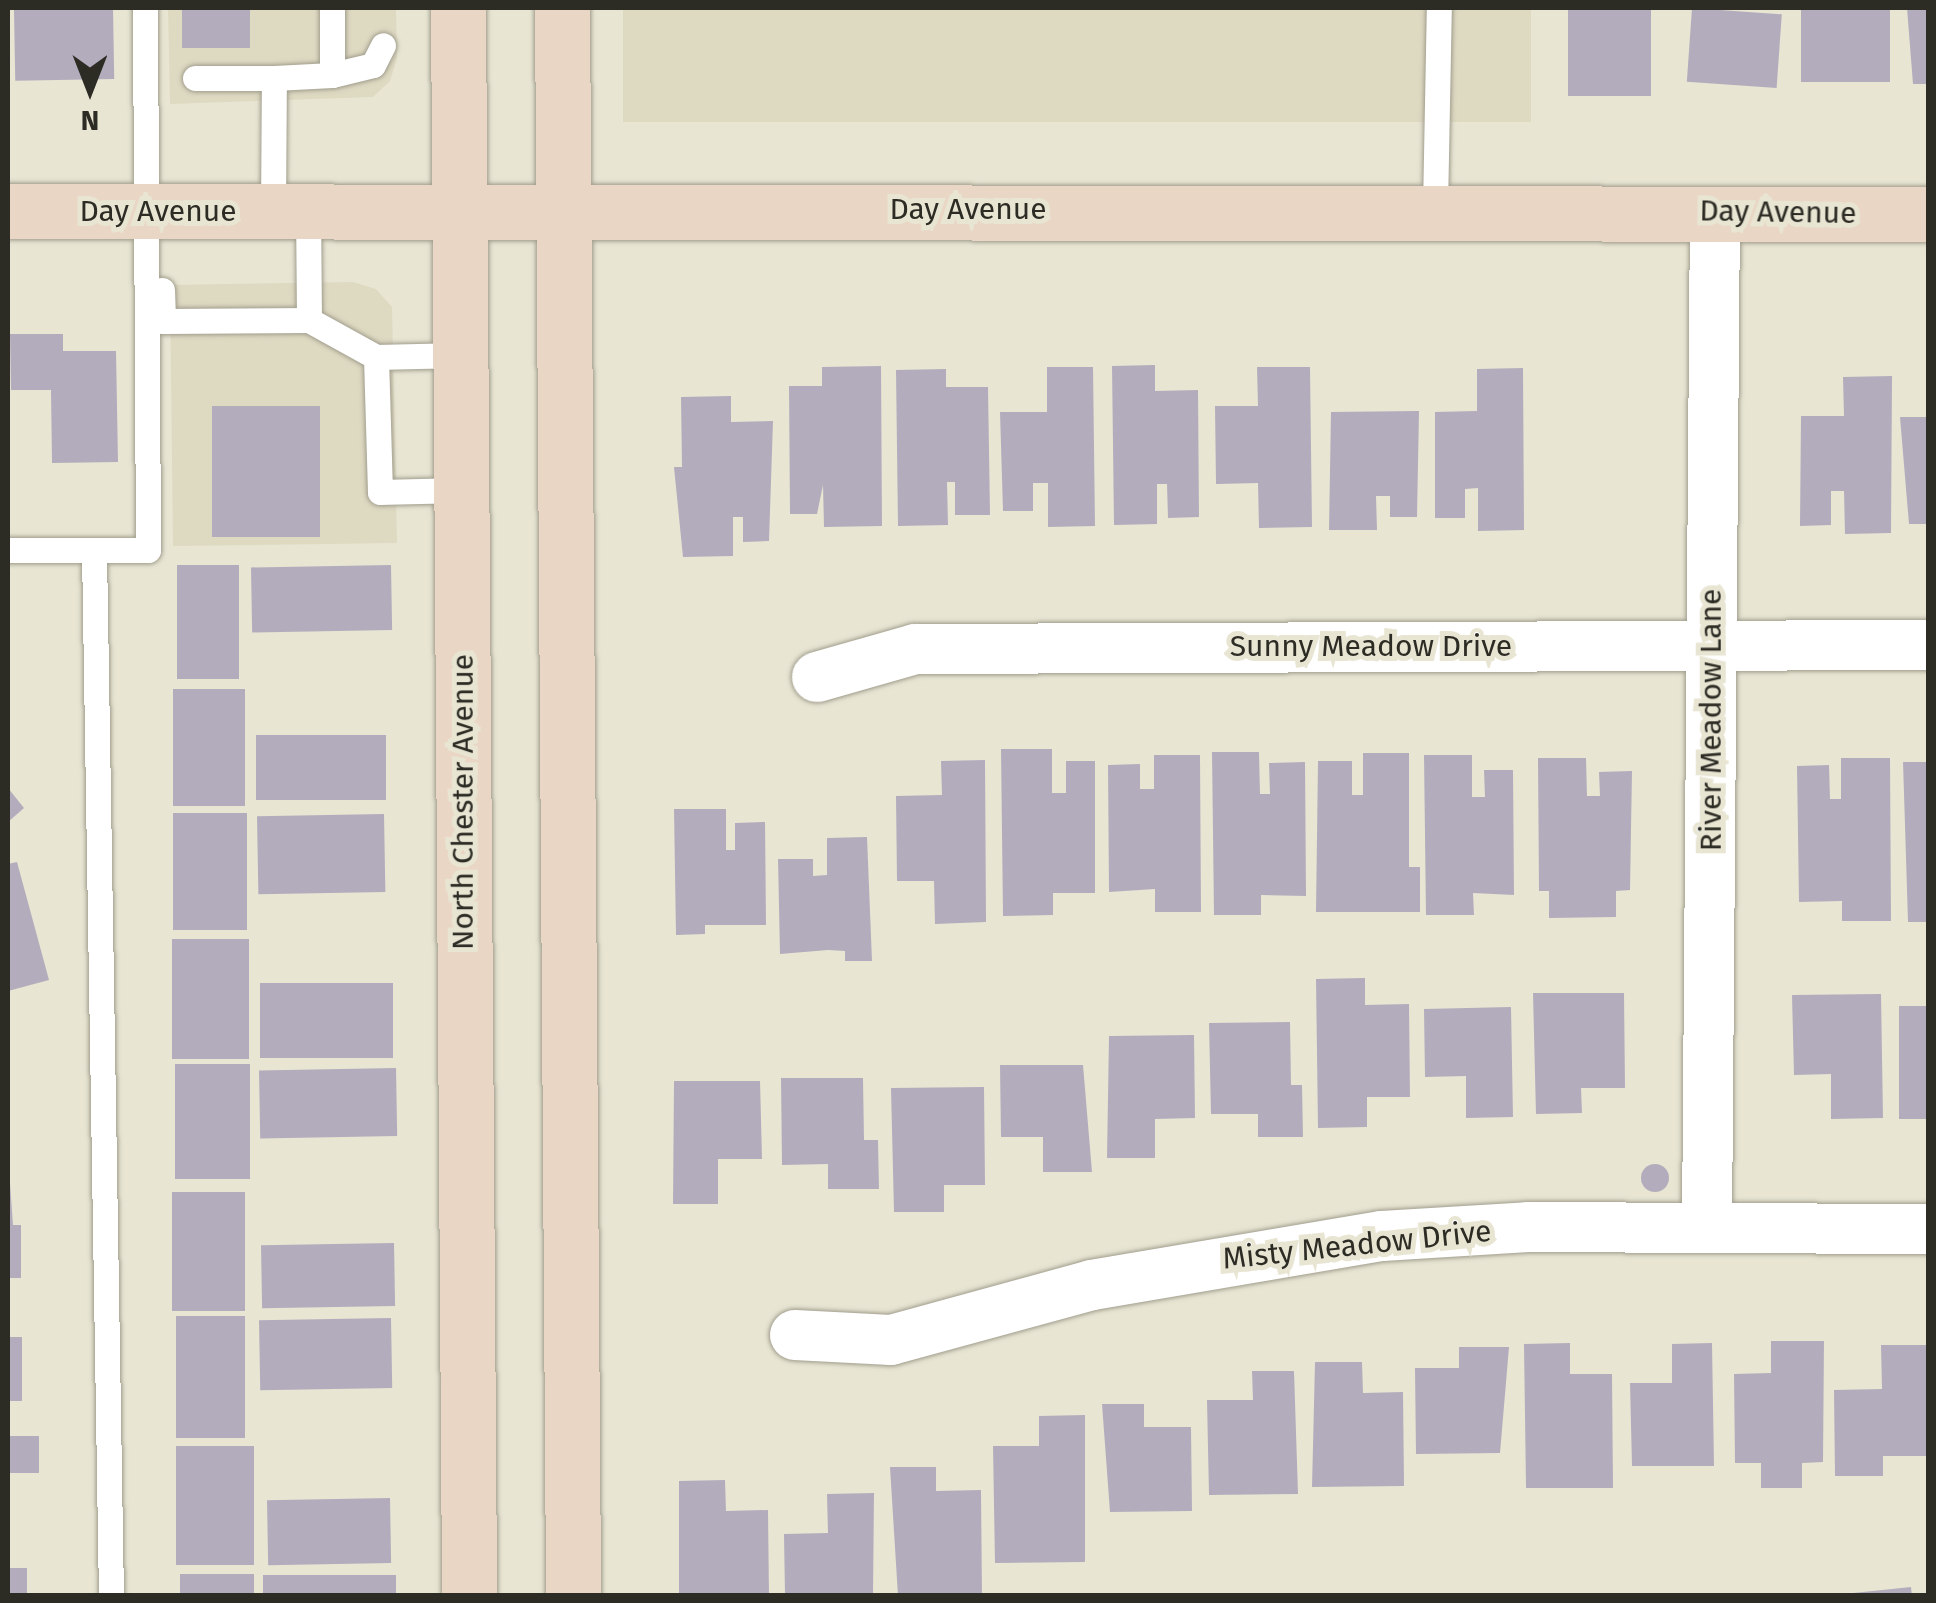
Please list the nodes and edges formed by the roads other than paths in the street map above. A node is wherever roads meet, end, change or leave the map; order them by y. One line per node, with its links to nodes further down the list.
1 (145, 8): 12 (lane)
2 (332, 8): 7 (lane)
3 (458, 8): 13 (main road, North Chester Avenue)
4 (562, 8): 11 (main road)
5 (1439, 8): 10 (lane)
6 (383, 45): 7 (lane)
7 (332, 75): 9 (lane)
8 (195, 78): 9 (lane)
9 (274, 78): 15 (lane)
10 (1435, 208): 11 (main road, Day Avenue); 16 (main road, Day Avenue)
11 (563, 209): 13 (main road, Day Avenue); 32 (main road)
12 (153, 210): 14 (main road, Day Avenue); 15 (main road, Day Avenue); 18 (lane); 23 (lane)
13 (459, 210): 15 (main road, Day Avenue); 19 (main road, North Chester Avenue)
14 (8, 211)
15 (290, 211): 18 (lane)
16 (1715, 212): 17 (main road, Day Avenue); 24 (street, River Meadow Lane)
17 (1928, 214)
18 (309, 320): 20 (lane)
19 (460, 355): 20 (lane); 21 (main road, North Chester Avenue)
20 (376, 357): 21 (lane)
21 (461, 490): 31 (main road, North Chester Avenue)
22 (8, 550): 23 (lane)
23 (94, 550): 30 (lane)
24 (1712, 643): 25 (street, Sunny Meadow Drive); 26 (street, Sunny Meadow Drive); 27 (street, River Meadow Lane)
25 (1928, 645)
26 (817, 677)
27 (1707, 1228): 28 (street, Misty Meadow Drive); 29 (street, Misty Meadow Drive)
28 (1928, 1229)
29 (795, 1335)
30 (111, 1596)
31 (470, 1596)
32 (574, 1596)

